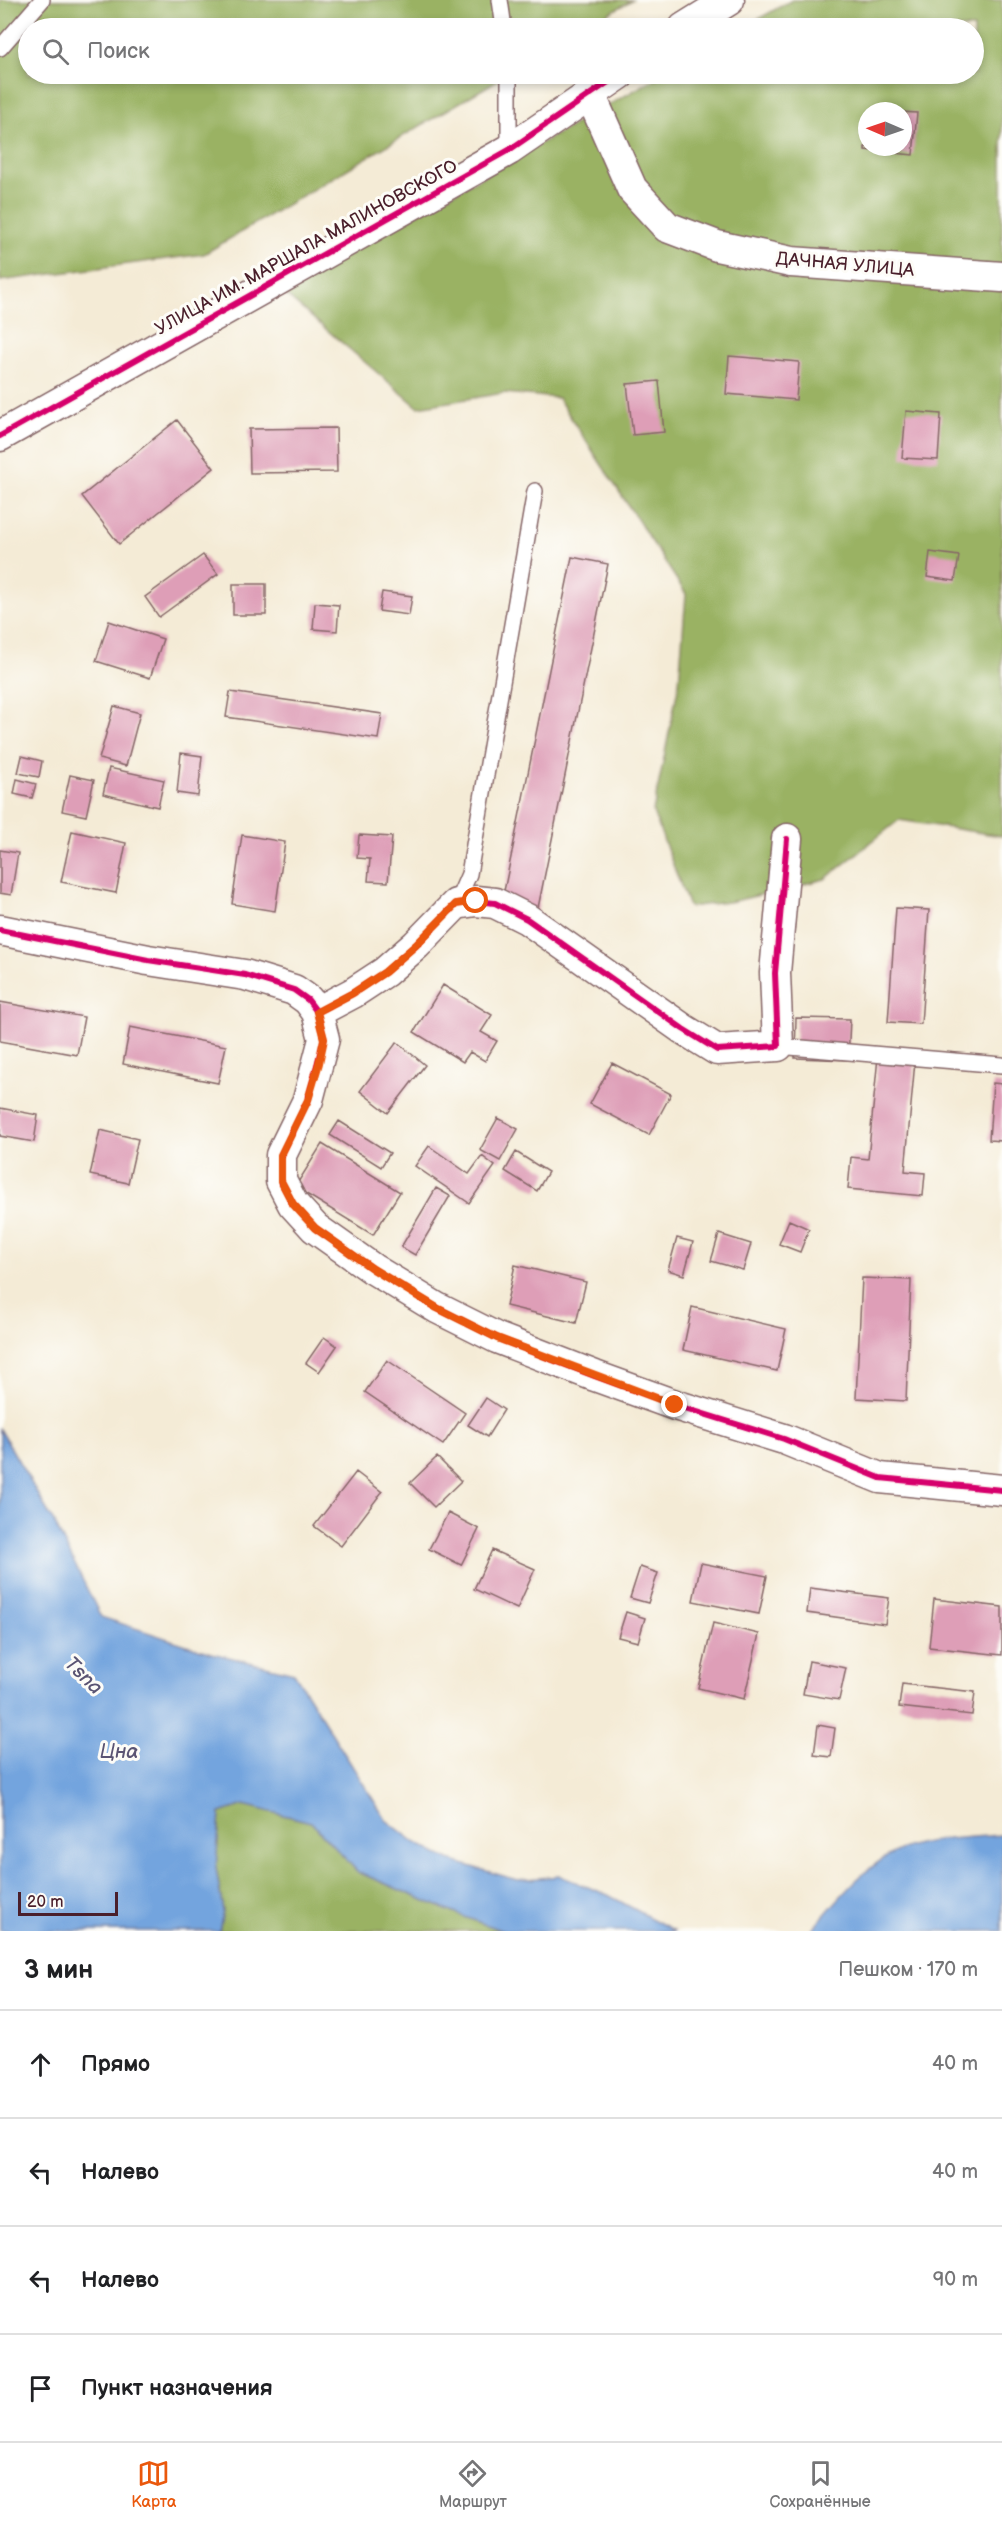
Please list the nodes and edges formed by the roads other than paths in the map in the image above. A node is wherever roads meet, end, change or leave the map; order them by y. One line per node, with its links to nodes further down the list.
1 (42, 0): 4 (lane)
2 (501, 0): 5 (lane)
3 (729, 0): 6 (street)
4 (26, 18)
5 (503, 18)
6 (700, 18)
7 (18, 27): 8 (lane)
8 (0, 48)
9 (509, 84): 12 (lane)
10 (605, 84): 11 (street, УЛИЦА ИМ. МАРШАЛА МАЛИНОВСКОГО)
11 (590, 94): 12 (street, УЛИЦА ИМ. МАРШАЛА МАЛИНОВСКОГО); 13 (street, ДАЧНАЯ УЛИЦА)
12 (508, 150): 14 (street, УЛИЦА ИМ. МАРШАЛА МАЛИНОВСКОГО)
13 (1002, 277)
14 (0, 436)
15 (535, 490): 17 (lane)
16 (787, 838): 20 (street)
17 (456, 904): 19 (street); 20 (street)
18 (0, 930): 19 (street)
19 (317, 1012): 22 (street)
20 (778, 1046): 21 (lane)
21 (1002, 1065)
22 (1002, 1490)

